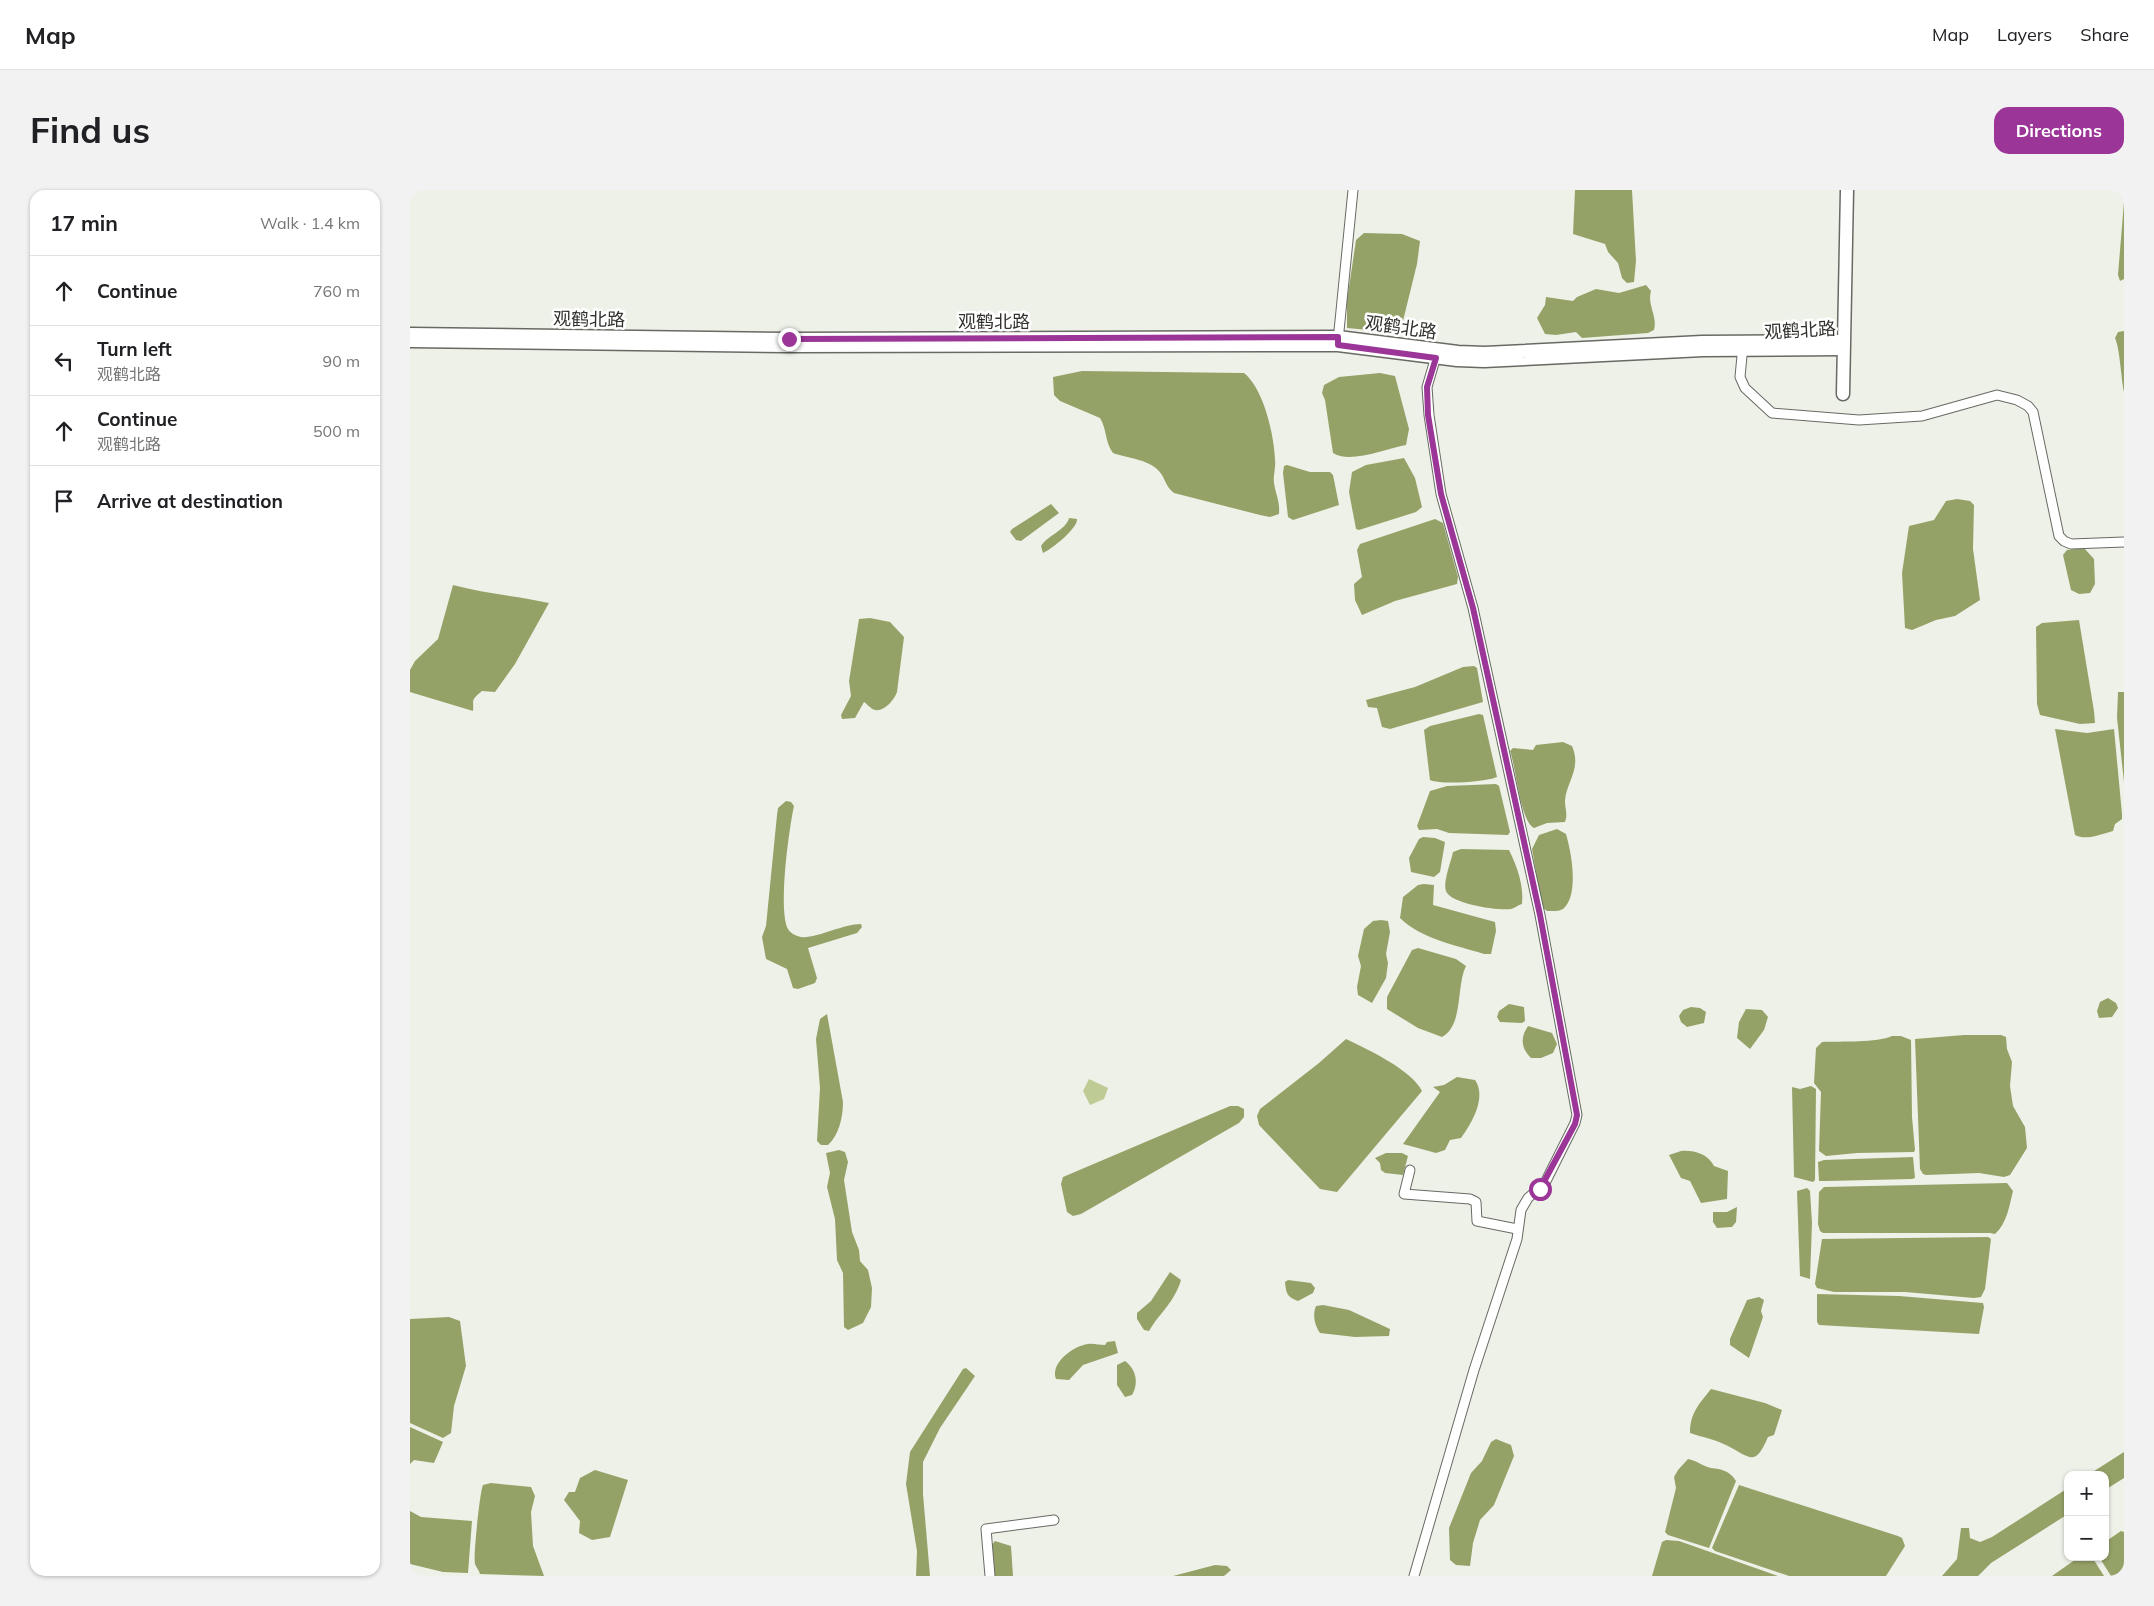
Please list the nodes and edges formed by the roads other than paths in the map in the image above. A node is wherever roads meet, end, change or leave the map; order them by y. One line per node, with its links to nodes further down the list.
1 (1353, 190): 5 (street)
2 (1847, 190): 8 (street)
3 (410, 334): 5 (street, 观鹤北路)
4 (410, 341): 5 (street, 观鹤北路)
5 (1338, 341): 7 (street, 观鹤北路)
6 (1743, 346): 6 (street, 观鹤北路); 7 (street, 观鹤北路); 9 (street)
7 (1437, 354): 11 (street)
8 (1843, 394)
9 (2124, 542)
10 (1410, 1170): 11 (street)
11 (1517, 1229): 14 (street)
12 (1054, 1520): 13 (street)
13 (990, 1576)
14 (1414, 1576)

